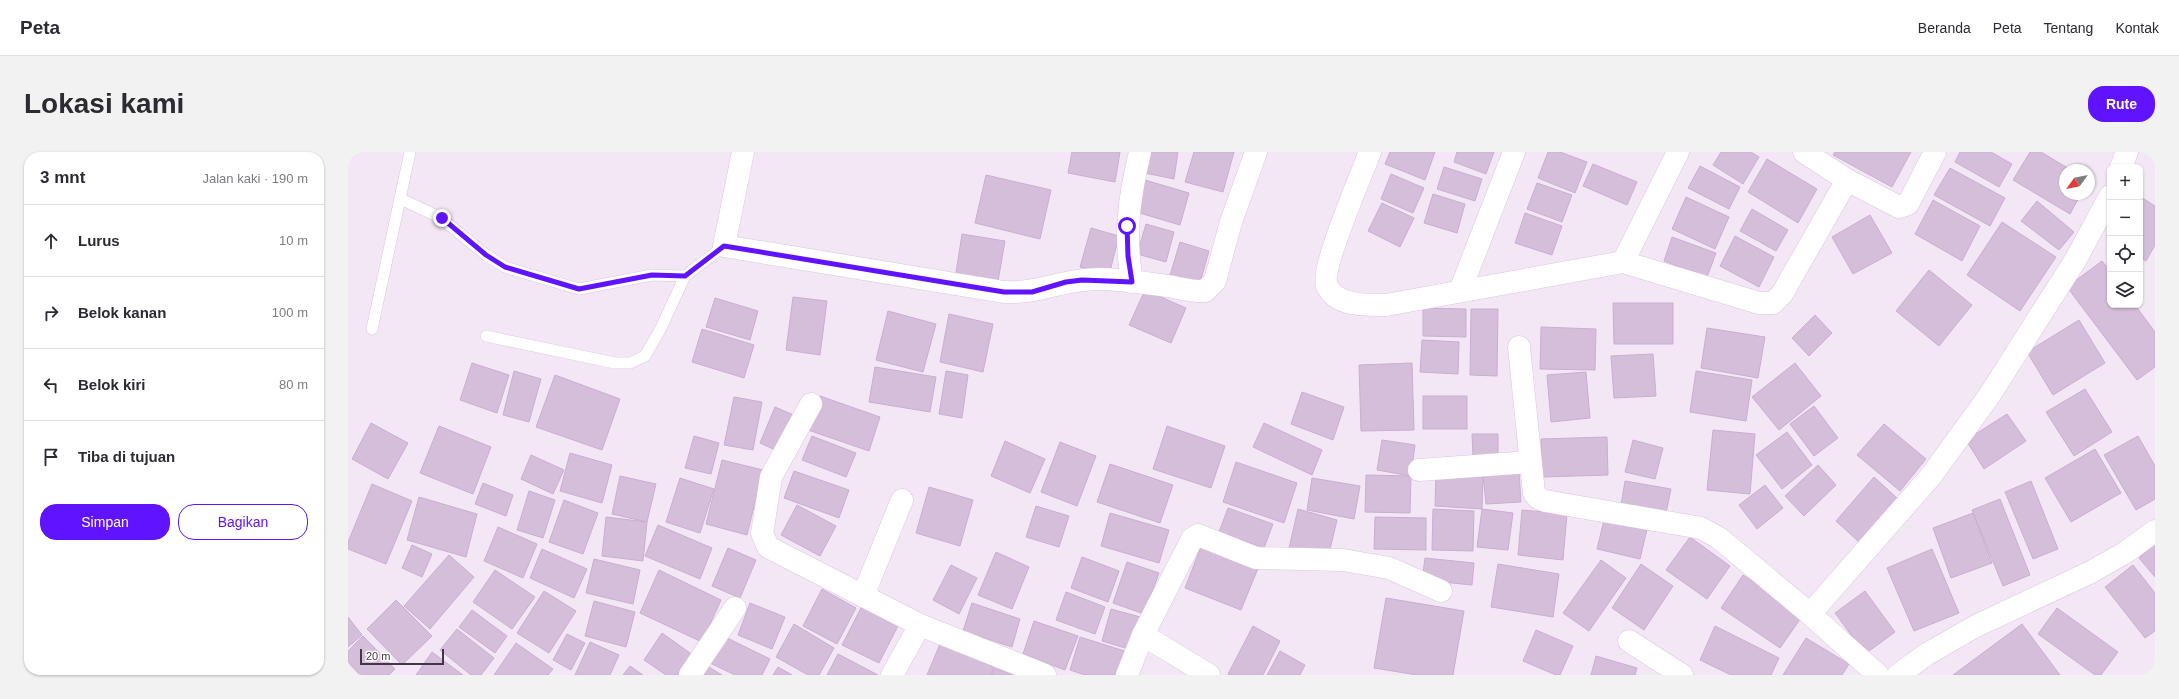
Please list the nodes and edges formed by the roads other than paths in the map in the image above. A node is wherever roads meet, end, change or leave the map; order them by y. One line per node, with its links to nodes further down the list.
1 (410, 152): 13 (lane)
2 (743, 152): 15 (street)
3 (1140, 152): 18 (street)
4 (1256, 152): 18 (street)
5 (1370, 152): 19 (street)
6 (1514, 152): 19 (street)
7 (1678, 152): 16 (street)
8 (1804, 152): 12 (street)
9 (1935, 152): 12 (street)
10 (2127, 152): 11 (street)
11 (2122, 164)
12 (1847, 180): 16 (street)
13 (401, 199): 17 (lane); 20 (lane)
14 (2108, 200): 31 (street)
15 (724, 246): 17 (lane); 18 (street)
16 (1623, 262): 19 (street)
17 (685, 276): 21 (lane)
18 (1132, 282)
19 (1460, 291)
20 (372, 329)
21 (486, 336)
22 (1519, 347): 24 (street)
23 (811, 404): 29 (street)
24 (1530, 462): 25 (street); 31 (street)
25 (1419, 470)
26 (902, 500): 29 (street)
27 (2155, 531): 42 (street)
28 (1442, 591): 33 (street)
29 (863, 596): 32 (street)
30 (735, 608): 35 (street)
31 (1810, 614): 41 (street)
32 (920, 625): 36 (street); 37 (street)
33 (1142, 635): 38 (street); 39 (street)
34 (1629, 641): 40 (street)
35 (690, 675)
36 (892, 675)
37 (1045, 675)
38 (1127, 675)
39 (1209, 675)
40 (1682, 675)
41 (1878, 675)
42 (1898, 675)

